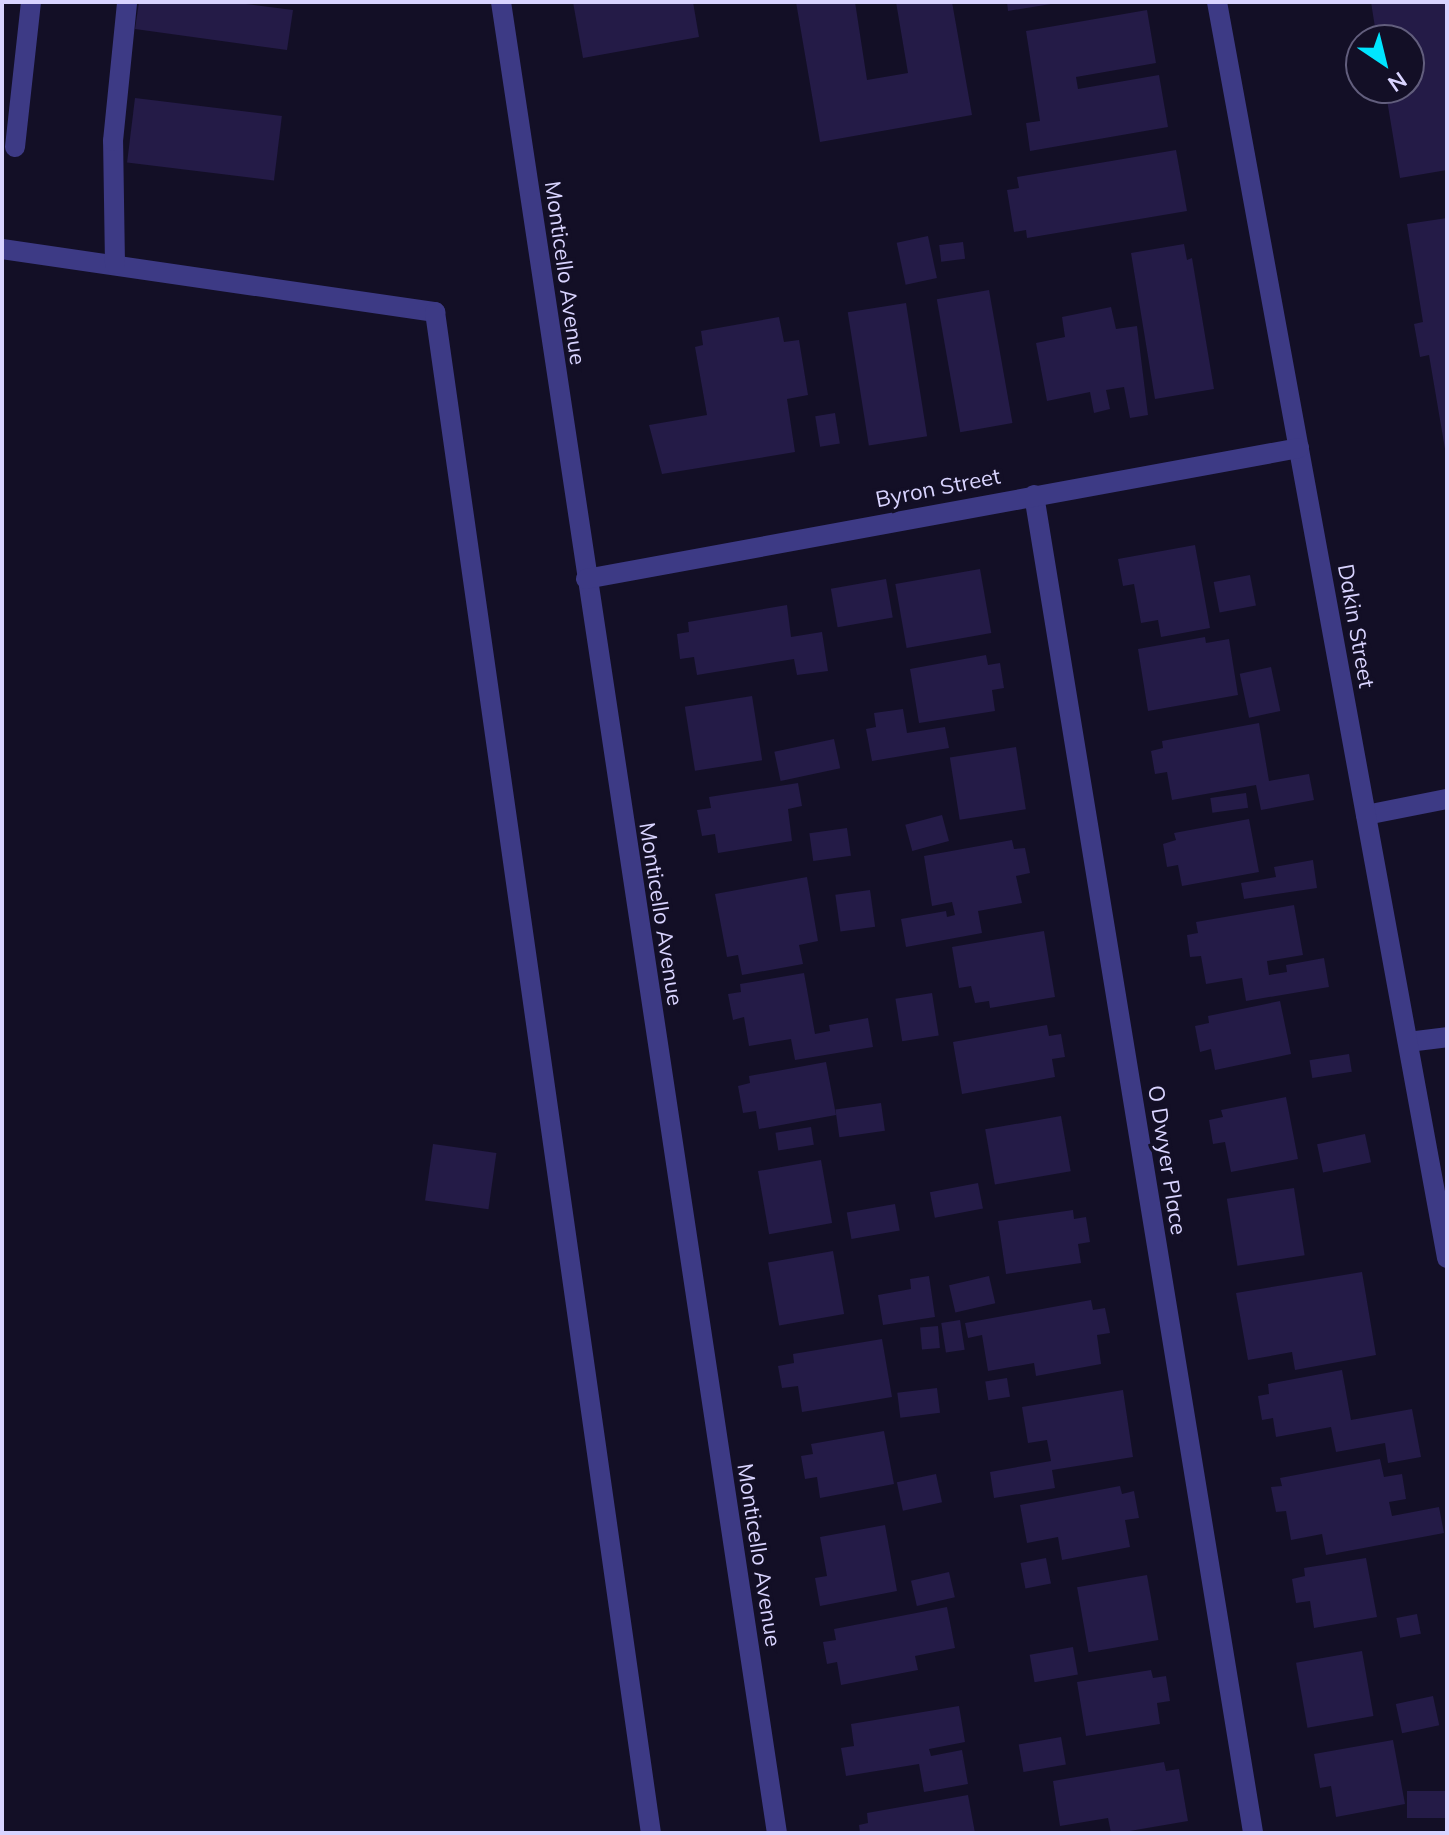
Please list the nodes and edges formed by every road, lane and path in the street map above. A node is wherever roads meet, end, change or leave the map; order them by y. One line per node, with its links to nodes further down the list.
1 (31, 2): 5 (street)
2 (127, 2): 7 (street)
3 (501, 2): 10 (street, Monticello Avenue)
4 (1217, 2): 8 (street, Dakin Street)
5 (15, 147)
6 (2, 249): 7 (street)
7 (115, 264): 16 (street)
8 (1299, 448): 9 (street, Byron Street); 12 (street, Dakin Street)
9 (1034, 495): 10 (street, Byron Street); 18 (street, O Dwyer Place)
10 (586, 579): 17 (street, Monticello Avenue)
11 (1447, 799): 12 (street)
12 (1366, 815): 14 (street, Dakin Street)
13 (1447, 1037): 14 (street)
14 (1408, 1042): 15 (street, Dakin Street)
15 (1447, 1258)
16 (651, 1833)
17 (777, 1833)
18 (1253, 1833)

